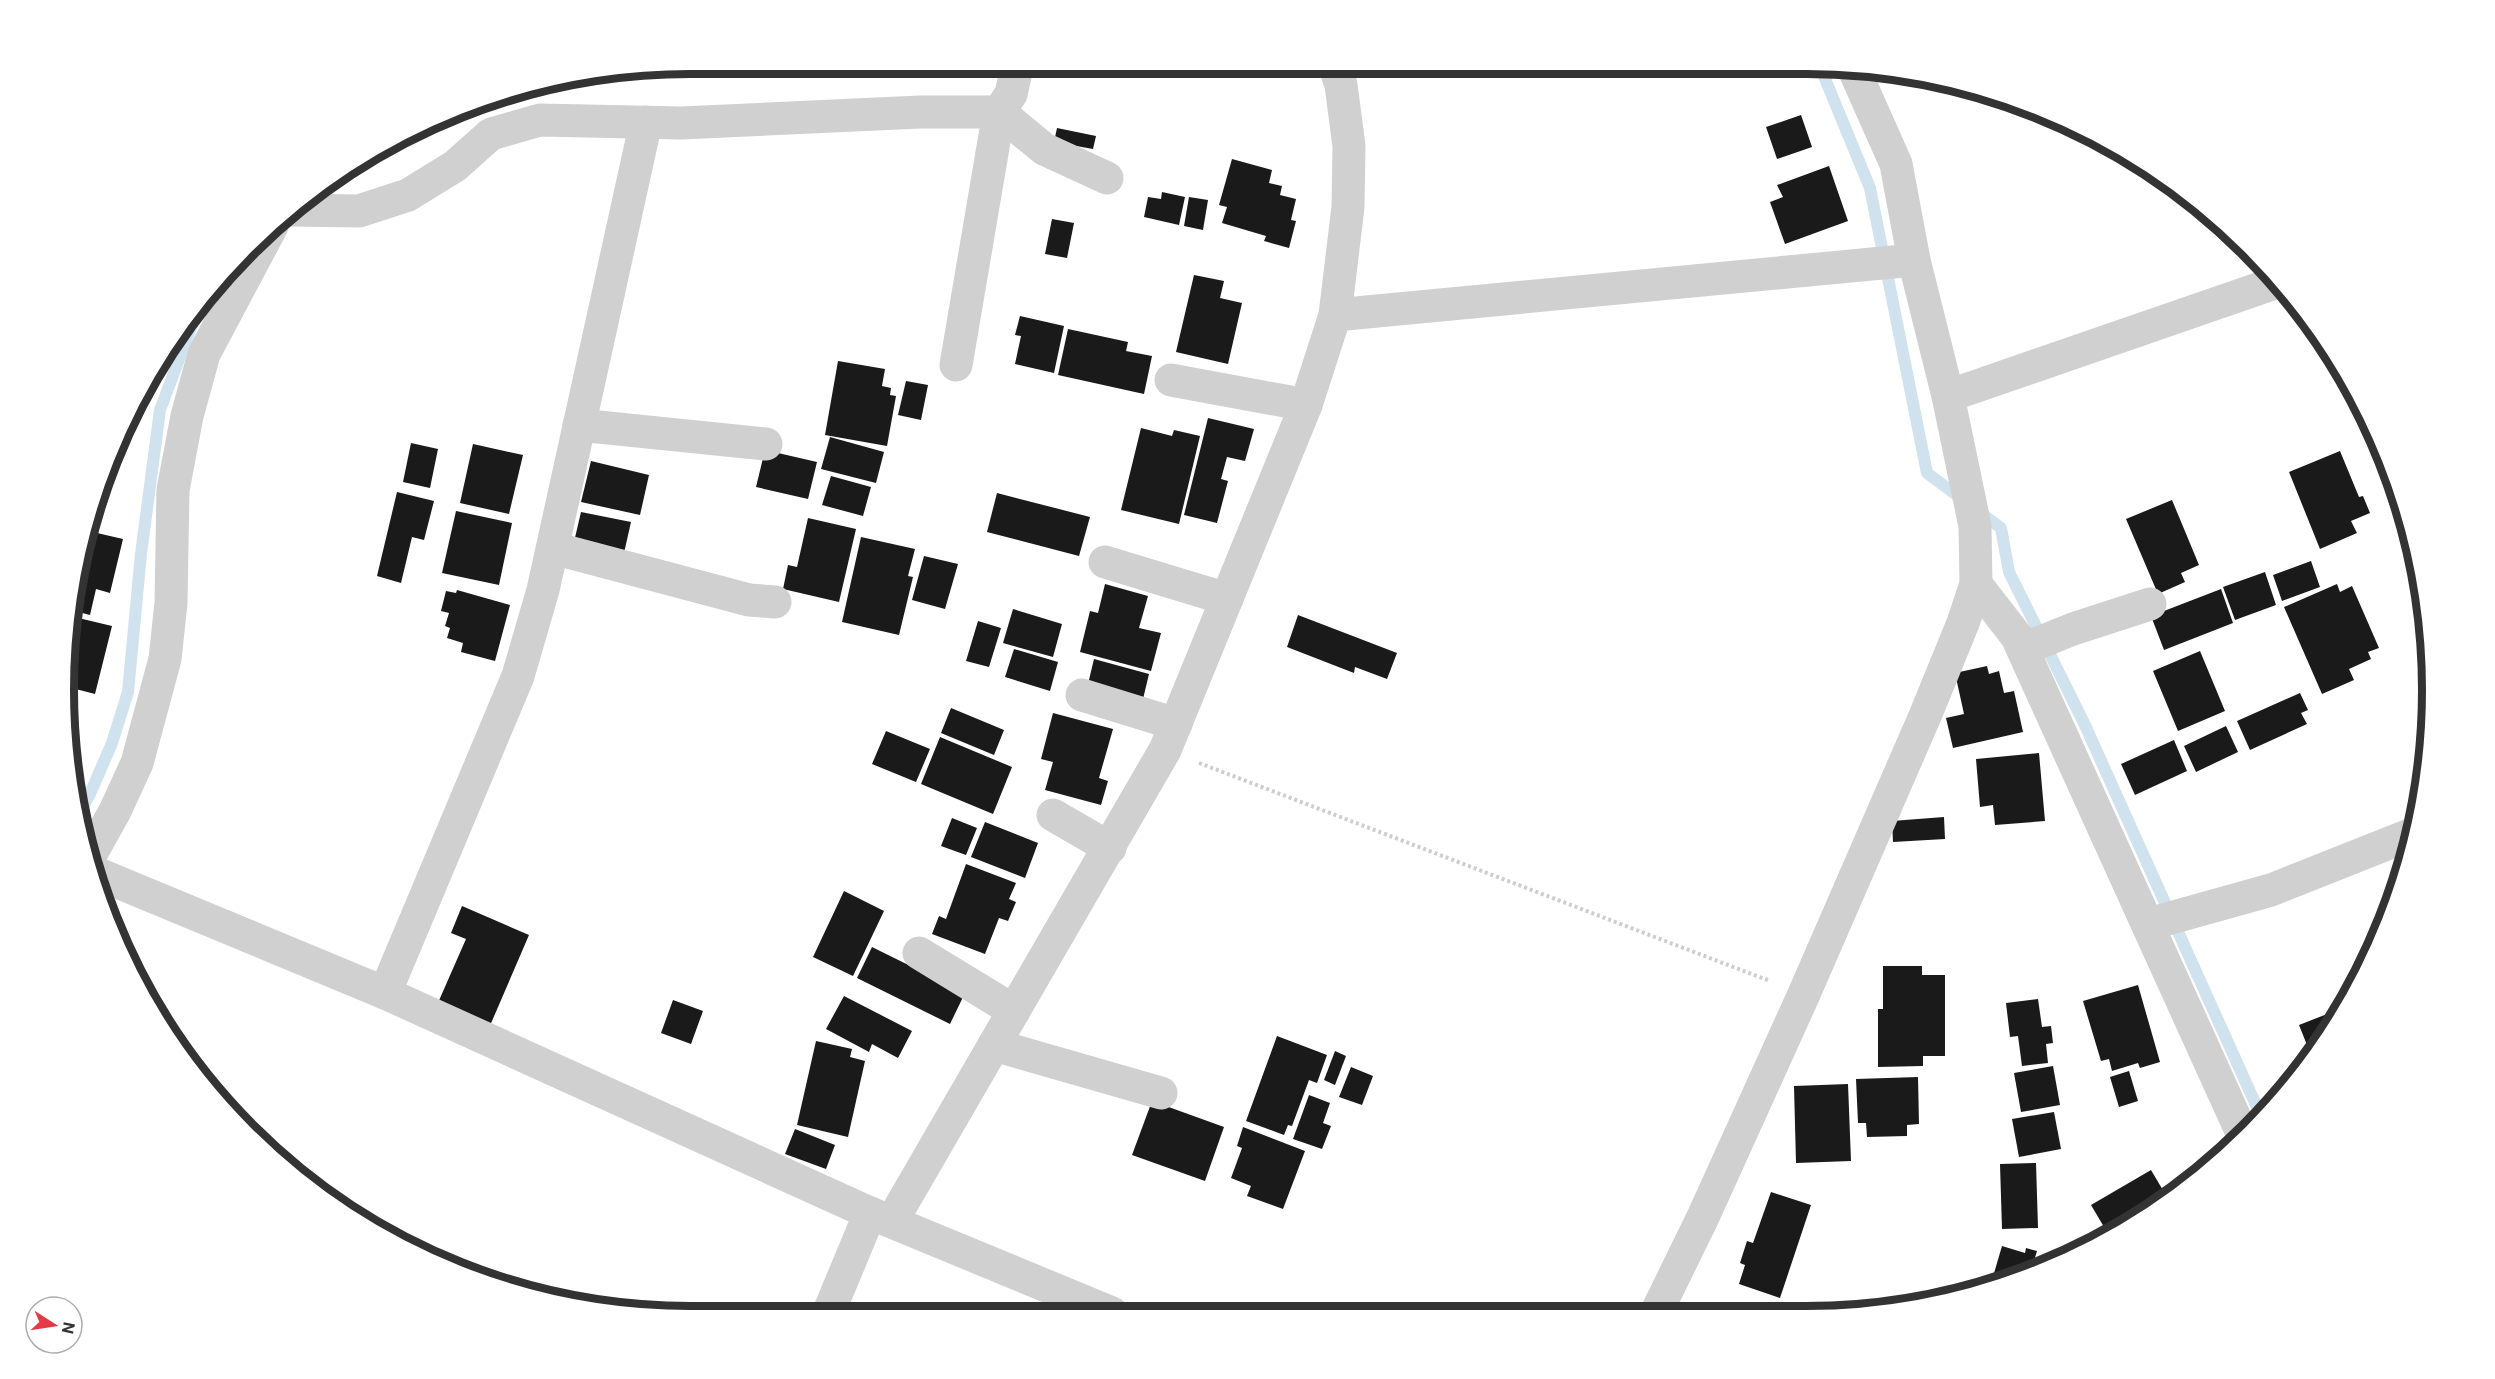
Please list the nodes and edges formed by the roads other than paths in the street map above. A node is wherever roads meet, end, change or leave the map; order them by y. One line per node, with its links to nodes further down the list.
1 (1016, 74): 4 (street)
2 (1337, 74): 11 (street)
3 (1857, 76): 9 (street)
4 (999, 112): 5 (street); 6 (street); 12 (street)
5 (646, 122): 7 (street); 16 (street)
6 (1107, 178)
7 (303, 210)
8 (260, 248): 30 (street)
9 (1914, 260): 11 (street); 14 (street)
10 (2270, 285): 14 (street)
11 (1335, 315): 15 (street)
12 (956, 365)
13 (1171, 380): 15 (street)
14 (1948, 396): 20 (street)
15 (1306, 405): 21 (street)
16 (579, 425): 17 (street); 18 (street)
17 (766, 444)
18 (552, 548): 22 (street); 34 (street)
19 (1105, 562): 21 (street)
20 (1976, 584): 24 (street); 42 (street)
21 (1227, 599): 26 (street)
22 (775, 602)
23 (2150, 604): 24 (street)
24 (2023, 649): 32 (street)
25 (1082, 695): 26 (street)
26 (1170, 737): 29 (street)
27 (1053, 815): 29 (street)
28 (2404, 837): 32 (street)
29 (1110, 848): 35 (street)
30 (94, 849)
31 (102, 876): 34 (street)
32 (2150, 924): 38 (street)
33 (919, 953): 35 (street)
34 (385, 993): 39 (street)
35 (1014, 1011): 36 (street)
36 (994, 1046): 37 (street); 39 (street)
37 (1161, 1093)
38 (2239, 1127)
39 (881, 1217): 40 (street); 41 (street)
40 (832, 1306)
41 (1095, 1306)
42 (1659, 1306)

